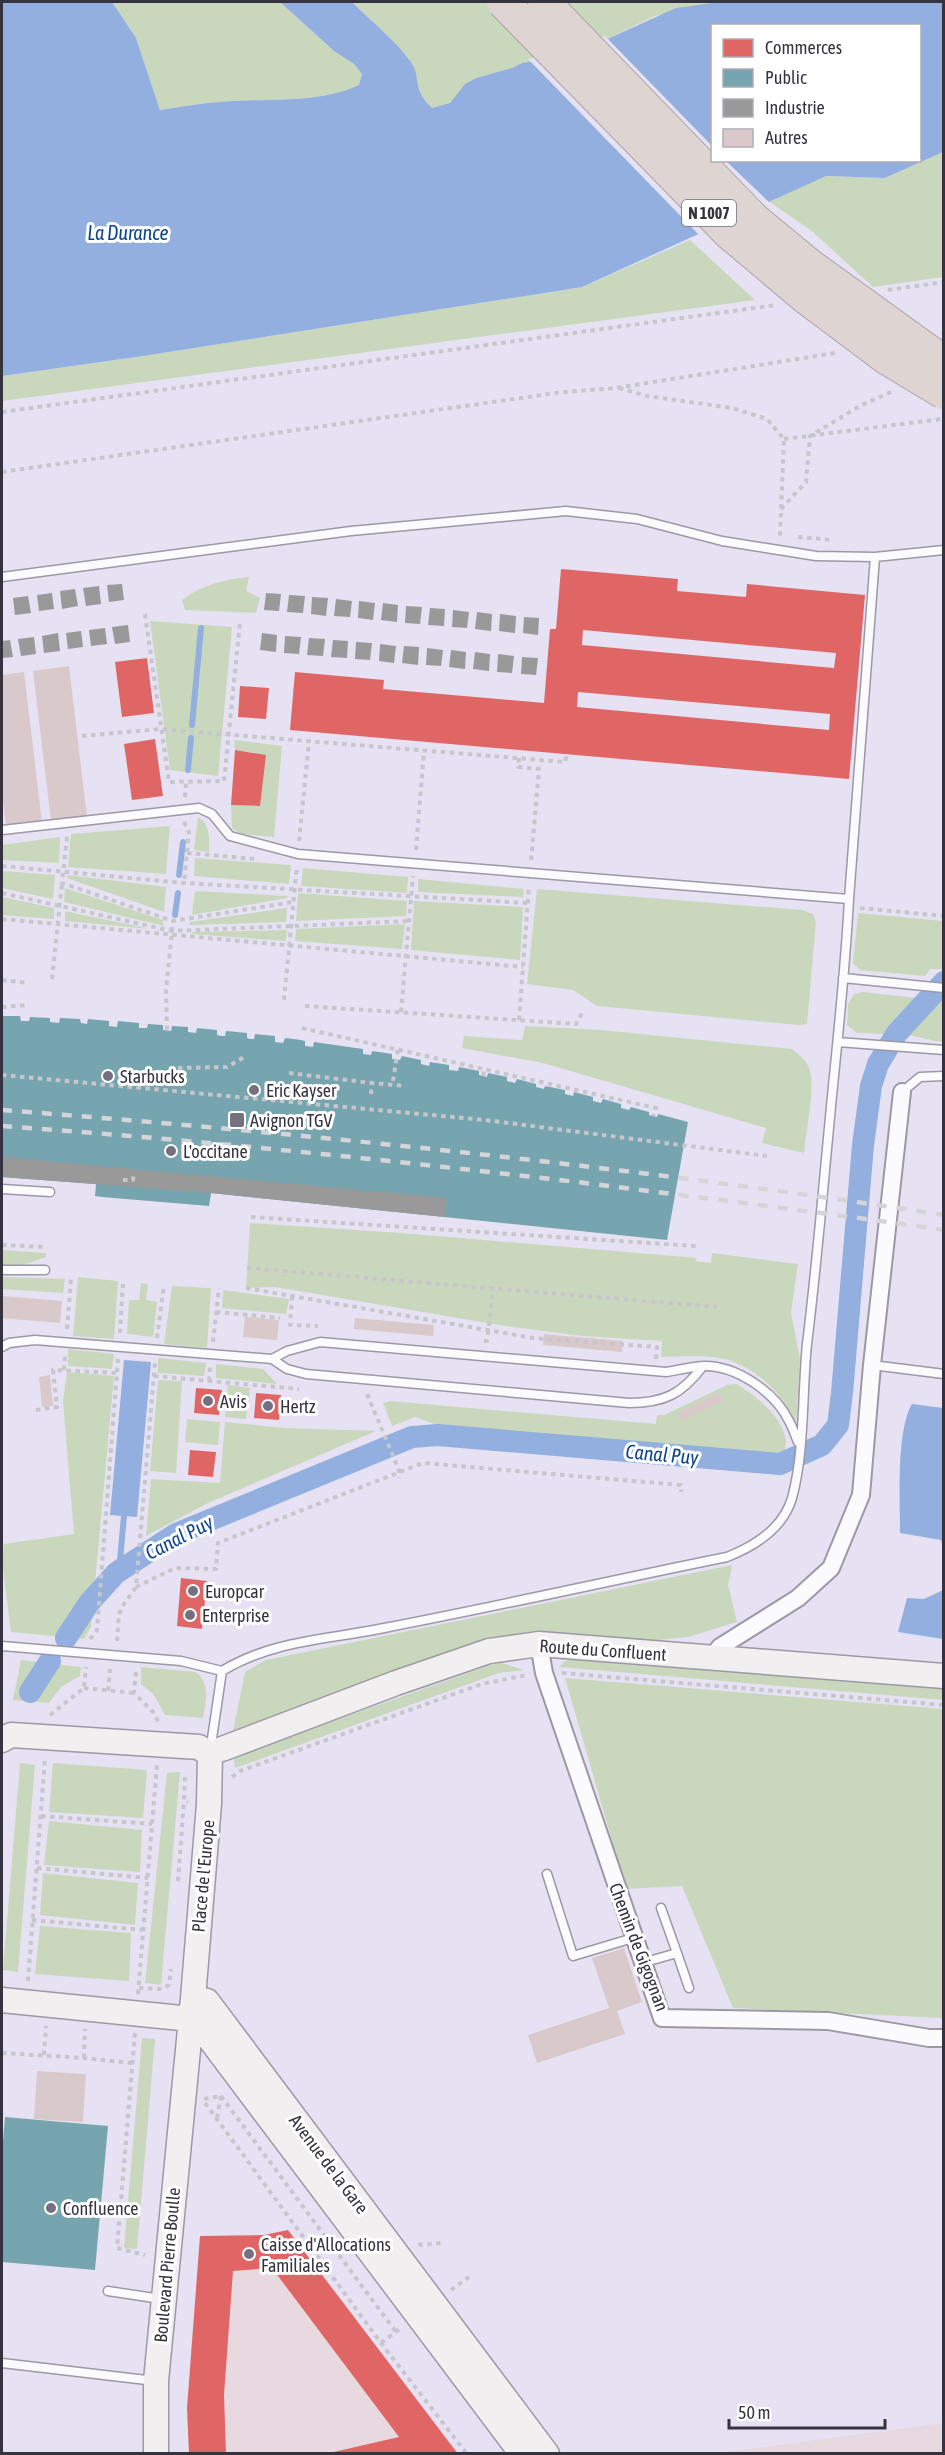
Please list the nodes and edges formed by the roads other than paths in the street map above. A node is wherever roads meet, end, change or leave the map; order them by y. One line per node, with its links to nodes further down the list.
1 (503, 2): 4 (highway, N 1007, bridge)
2 (544, 2): 3 (highway, N 1007, bridge)
3 (944, 362)
4 (944, 393)
5 (944, 550): 6 (lane)
6 (875, 557): 7 (lane); 9 (lane)
7 (2, 577)
8 (2, 830): 9 (lane)
9 (849, 903): 10 (lane)
10 (843, 978): 11 (lane); 12 (lane)
11 (944, 988)
12 (838, 1042): 13 (lane); 25 (lane)
13 (944, 1050)
14 (944, 1076): 15 (lane)
15 (902, 1092): 22 (street)
16 (2, 1189): 17 (lane)
17 (50, 1192)
18 (2, 1270): 19 (lane)
19 (45, 1270)
20 (2, 1347): 21 (lane)
21 (272, 1359): 23 (lane); 23 (lane)
22 (872, 1365): 24 (lane); 28 (street)
23 (703, 1366): 25 (lane)
24 (944, 1374)
25 (799, 1446): 29 (lane)
26 (539, 1644): 28 (street, Route du Confluent); 32 (street, Route du Confluent); 35 (street, Chemin de Gigognan)
27 (2, 1646): 29 (lane)
28 (711, 1658): 30 (street, Route du Confluent)
29 (222, 1671): 32 (lane)
30 (944, 1676)
31 (2, 1740): 32 (street)
32 (216, 1752): 40 (street, Place de l'Europe)
33 (547, 1874): 35 (lane)
34 (661, 1908): 36 (lane)
35 (633, 1938): 37 (street, Chemin de Gigognan)
36 (677, 1953): 37 (lane); 38 (lane)
37 (642, 1963): 41 (street, Chemin de Gigognan)
38 (689, 1988)
39 (2, 2000): 40 (street)
40 (192, 2009): 42 (street, Avenue de la Gare); 43 (street, Boulevard Pierre Boulle); 50 (street, Avenue de la Gare)
41 (944, 2038)
42 (225, 2058): 43 (street); 49 (street, Avenue de la Gare)
43 (185, 2076): 45 (street, Boulevard Pierre Boulle)
44 (108, 2291): 45 (lane)
45 (165, 2300): 47 (street, Boulevard Pierre Boulle)
46 (2, 2363): 47 (lane)
47 (156, 2381): 48 (street, Boulevard Pierre Boulle)
48 (156, 2454)
49 (522, 2454)
50 (546, 2454)

